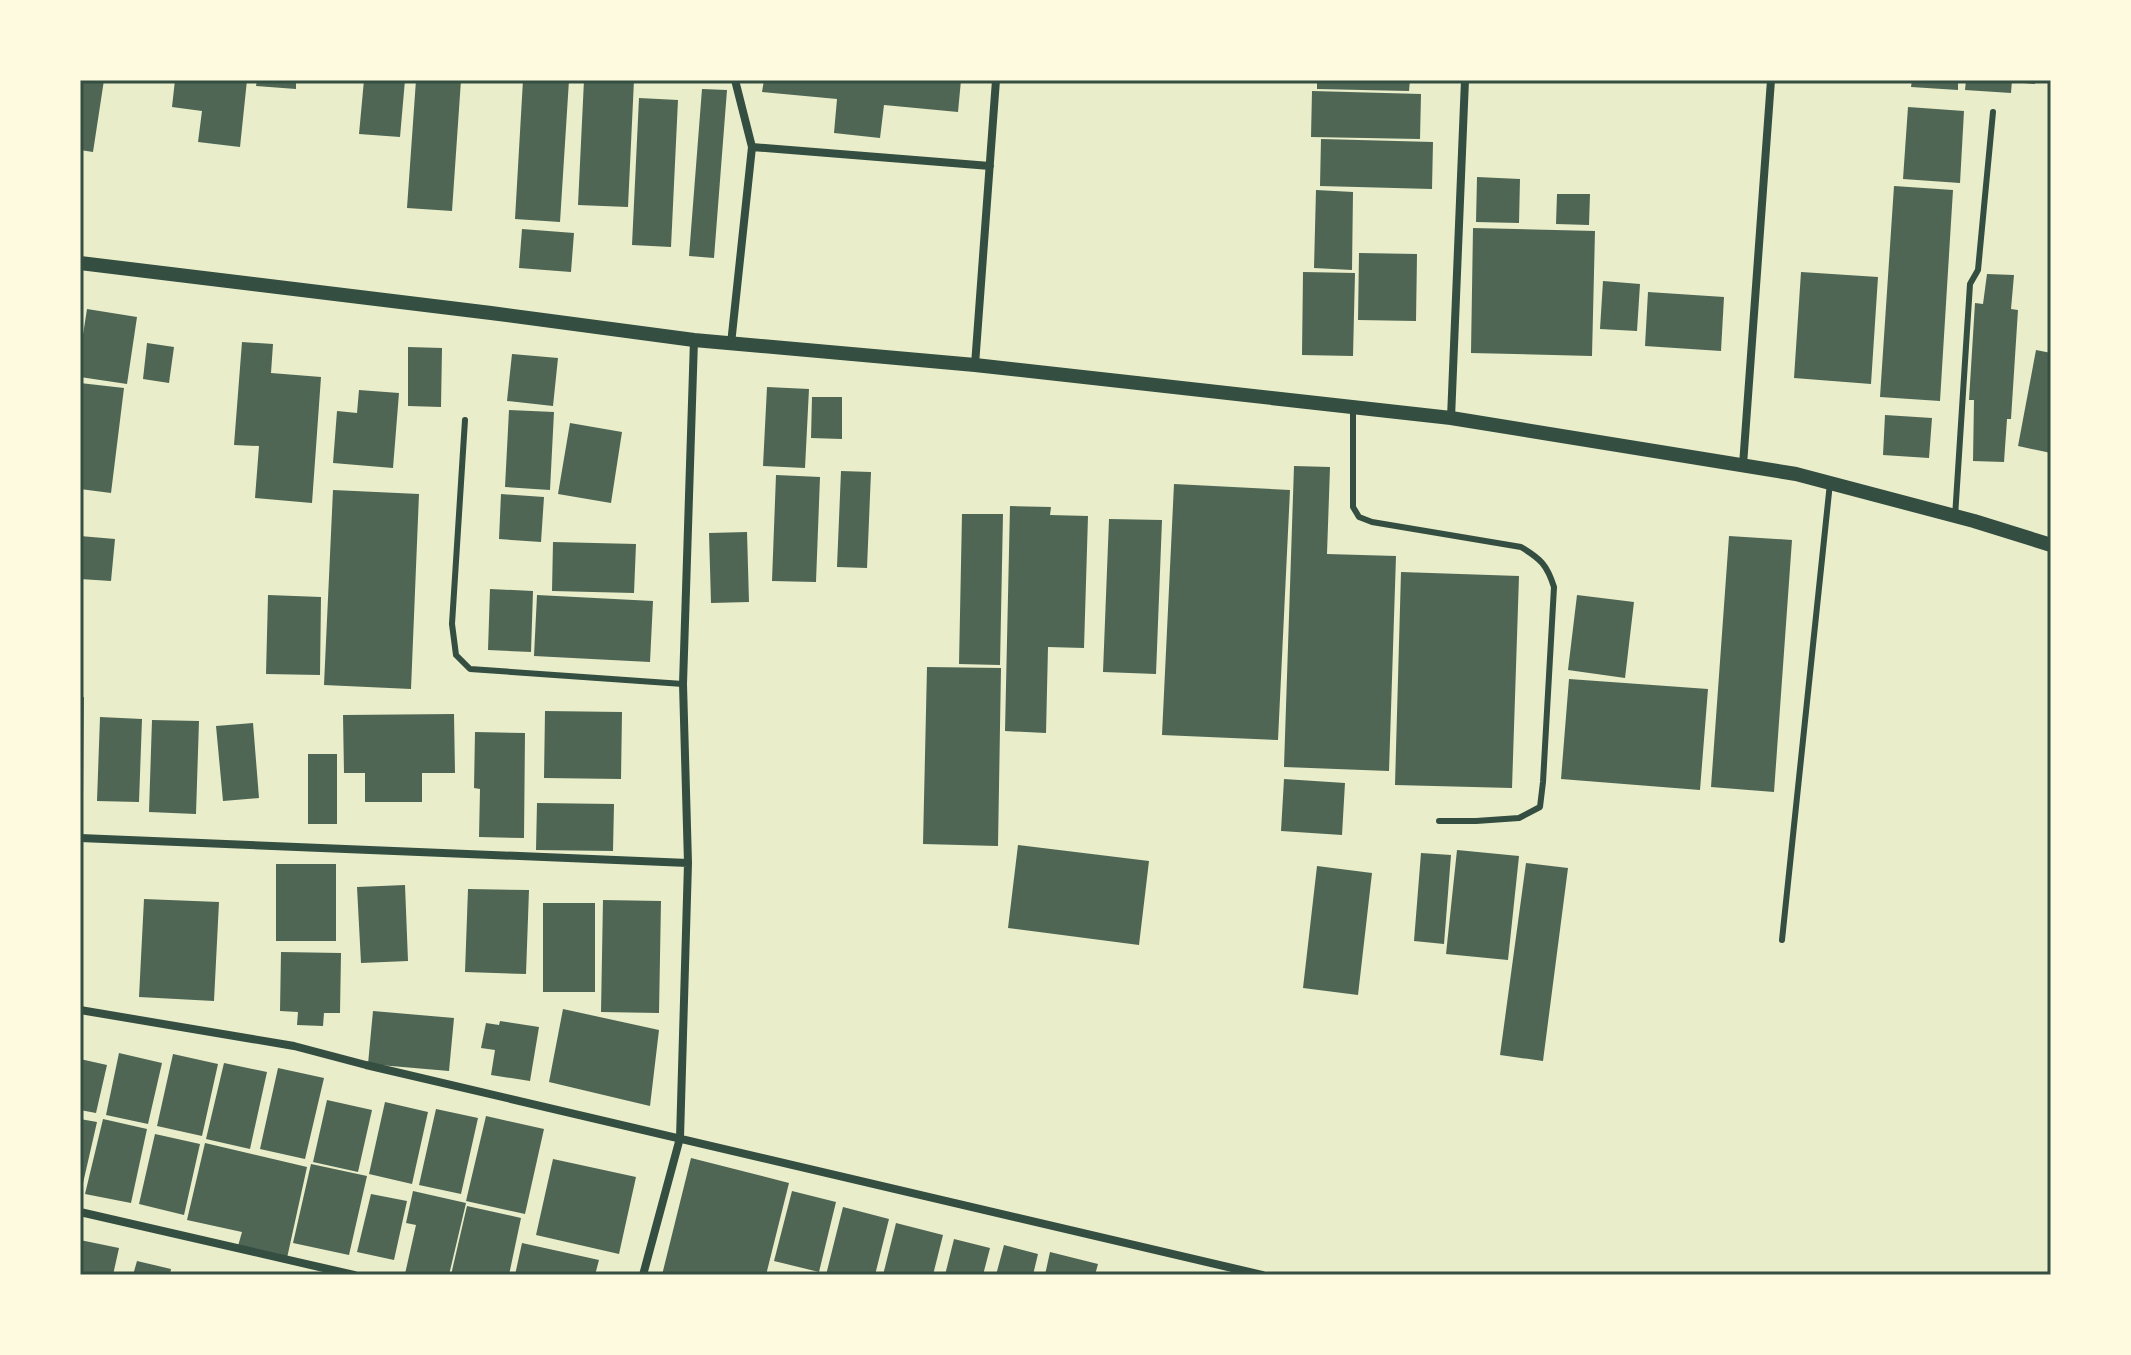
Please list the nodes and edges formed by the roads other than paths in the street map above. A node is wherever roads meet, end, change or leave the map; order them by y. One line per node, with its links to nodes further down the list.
1 (735, 80): 6 (street)
2 (996, 80): 7 (street)
3 (1465, 80): 13 (street)
4 (1771, 80): 15 (street)
5 (1993, 112): 17 (lane)
6 (752, 147): 7 (street); 10 (street)
7 (990, 166): 11 (street)
8 (80, 263): 9 (street)
9 (694, 340): 10 (street); 19 (street)
10 (731, 344): 11 (street)
11 (975, 365): 12 (street)
12 (1353, 407): 13 (street); 20 (lane)
13 (1451, 418): 15 (street)
14 (465, 420): 19 (lane)
15 (1743, 465): 16 (street)
16 (1830, 483): 17 (street); 23 (lane)
17 (1955, 517): 18 (street)
18 (2051, 545)
19 (683, 684): 22 (street)
20 (1439, 821)
21 (80, 838): 22 (street)
22 (688, 863): 25 (street)
23 (1782, 940)
24 (80, 1010): 25 (street)
25 (680, 1138): 28 (street); 29 (street)
26 (80, 1212): 27 (street)
27 (354, 1275)
28 (643, 1275)
29 (1262, 1275)

